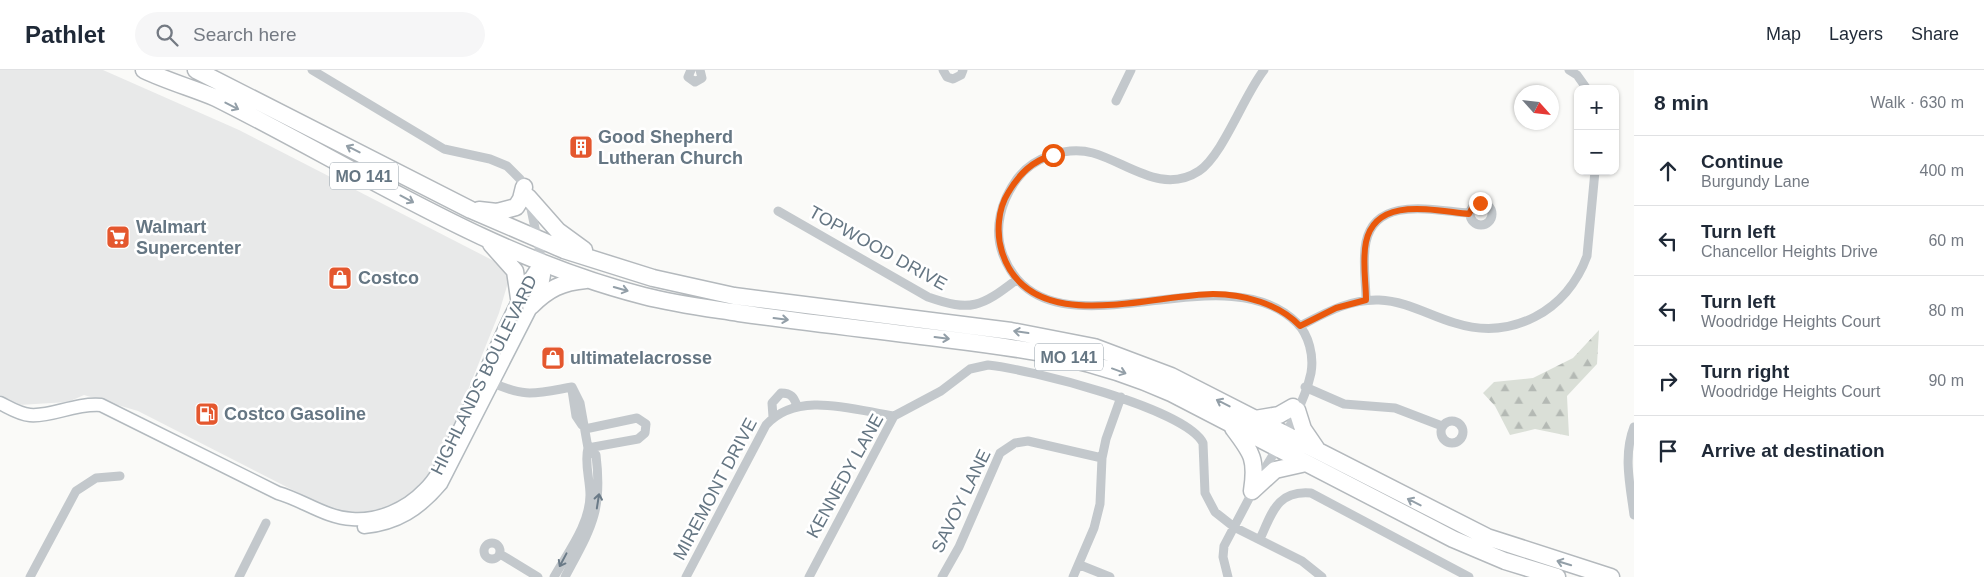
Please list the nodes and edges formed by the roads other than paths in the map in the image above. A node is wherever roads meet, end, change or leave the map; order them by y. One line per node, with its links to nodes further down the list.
1 (144, 70): 13 (highway)
2 (161, 70): 13 (highway, MO 141)
3 (312, 70): 16 (street)
4 (691, 70): 5 (street)
5 (700, 70)
6 (943, 70): 7 (street)
7 (963, 70)
8 (1132, 70): 14 (street)
9 (1264, 70): 26 (street)
10 (1569, 70): 12 (street)
11 (199, 71): 17 (highway, MO 141, one-way to 11)
12 (1584, 85)
13 (188, 86): 20 (highway, MO 141, one-way to 20)
14 (1116, 101)
15 (1595, 175): 27 (street)
16 (526, 192): 17 (highway); 21 (street); 24 (highway)
17 (471, 210): 21 (highway, MO 141)
18 (778, 211): 26 (street, TOPWOOD DRIVE)
19 (1469, 214): 27 (street)
20 (484, 238): 23 (highway, MO 141); 28 (highway)
21 (538, 240): 22 (highway, MO 141); 23 (street)
22 (564, 250): 23 (highway); 24 (highway, MO 141)
23 (542, 262): 25 (highway, MO 141); 28 (street, HIGHLANDS BOULEVARD)
24 (602, 263): 38 (highway, MO 141, one-way to 24)
25 (589, 279): 28 (highway); 39 (highway, MO 141, one-way to 39)
26 (1016, 280): 29 (street)
27 (1366, 300): 29 (street)
28 (525, 302): 30 (street, HIGHLANDS BOULEVARD)
29 (1300, 326): 31 (street)
30 (488, 381): 33 (street, HIGHLANDS BOULEVARD); 42 (street)
31 (1305, 387): 35 (street); 40 (street)
32 (1121, 397): 36 (street, KENNEDY LANE); 46 (street); 52 (street)
33 (0, 403)
34 (797, 406): 36 (street, MIREMONT DRIVE); 37 (street, MIREMONT DRIVE); 37 (street, MIREMONT DRIVE)
35 (1295, 408): 38 (highway); 43 (street); 45 (highway)
36 (894, 416): 62 (street, KENNEDY LANE)
37 (773, 417): 61 (street, MIREMONT DRIVE)
38 (1255, 419): 43 (highway, MO 141)
39 (1231, 424): 43 (highway, MO 141); 49 (highway)
40 (1442, 426)
41 (1634, 427): 50 (street)
42 (584, 429): 44 (street); 44 (street)
43 (1280, 438): 45 (highway, MO 141); 47 (highway, MO 141); 49 (street)
44 (588, 448): 59 (street, one-way to 59); 60 (street, one-way to 44)
45 (1319, 452): 70 (highway, MO 141, one-way to 45)
46 (1102, 458): 55 (street); 63 (street, SAVOY LANE)
47 (1306, 463): 49 (highway); 69 (highway, MO 141)
48 (120, 476): 56 (street)
49 (1252, 491): 52 (street)
50 (1634, 515)
51 (266, 523): 57 (street)
52 (1234, 527): 53 (street); 66 (street)
53 (1260, 539): 67 (street); 68 (street)
54 (500, 554): 58 (street)
55 (1080, 564): 64 (street); 65 (street)
56 (30, 577)
57 (240, 577)
58 (538, 577)
59 (554, 577)
60 (565, 577)
61 (686, 577)
62 (809, 577)
63 (942, 577)
64 (1073, 577)
65 (1110, 577)
66 (1228, 577)
67 (1322, 577)
68 (1469, 577)
69 (1557, 577)
70 (1611, 577)

